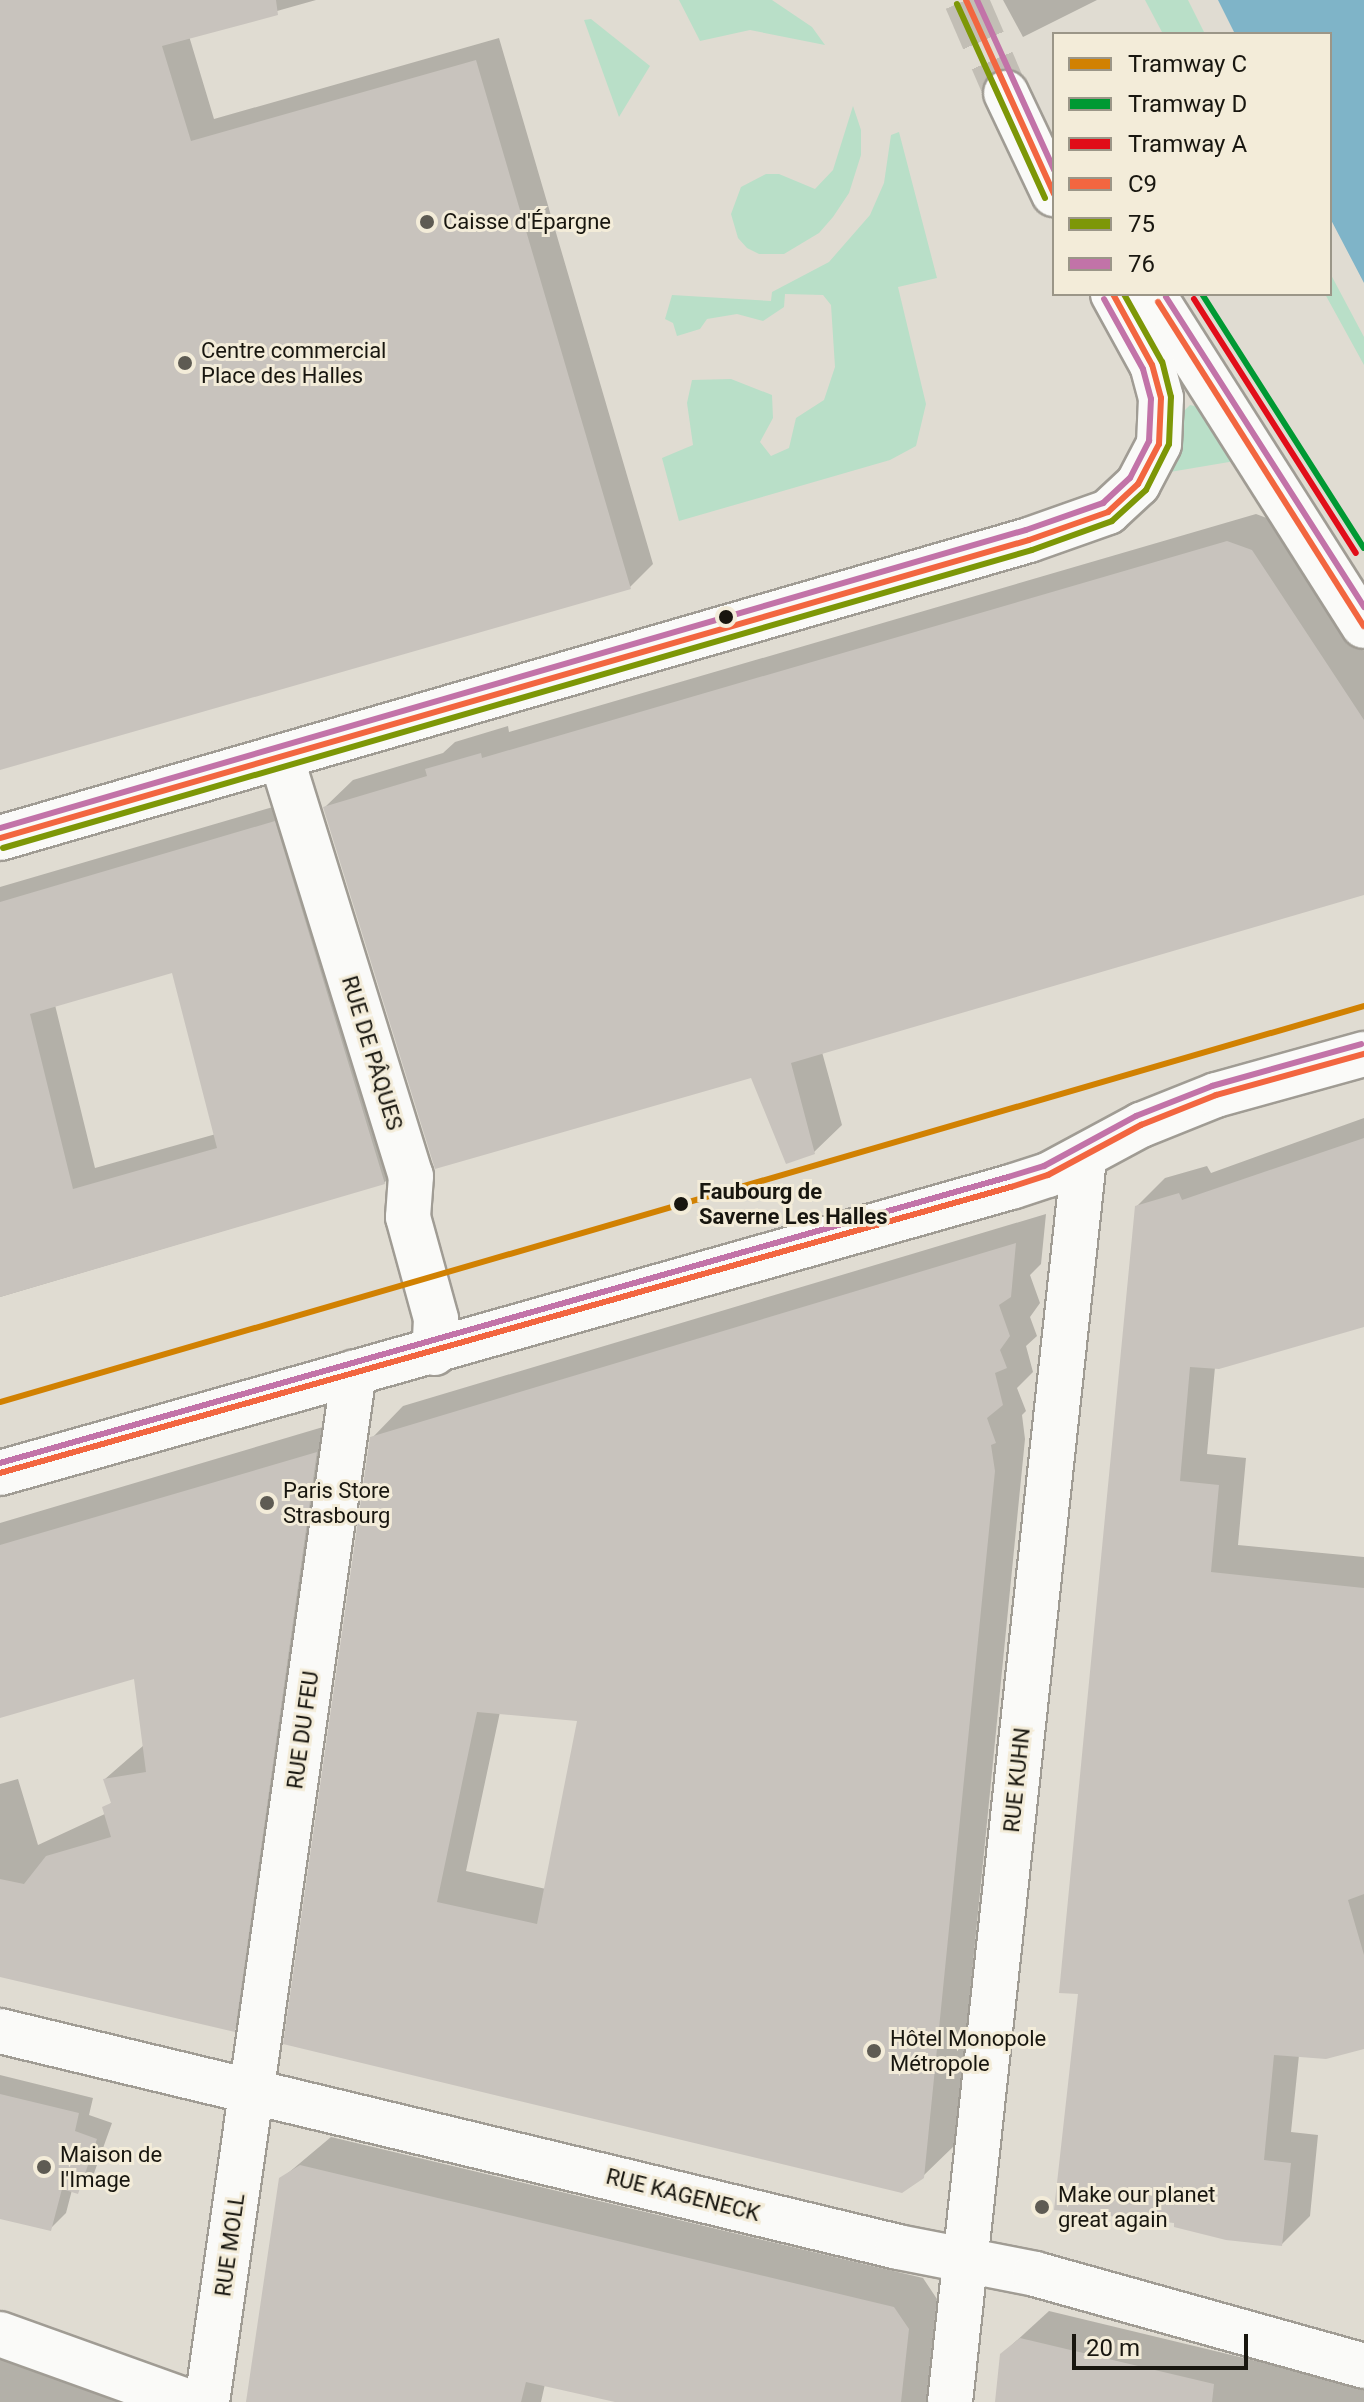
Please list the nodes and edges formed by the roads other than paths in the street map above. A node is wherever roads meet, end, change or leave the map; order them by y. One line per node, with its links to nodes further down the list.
1 (1052, 145): 2 (street)
2 (1052, 190)
3 (1114, 296): 6 (street)
4 (1154, 296): 5 (street)
5 (1364, 626)
6 (281, 757): 7 (street); 10 (street, RUE DE PÂQUES)
7 (0, 838)
8 (1364, 1054): 9 (street)
9 (1084, 1158): 10 (street); 15 (street, RUE KUHN)
10 (434, 1353): 11 (street)
11 (354, 1372): 12 (street); 14 (street, RUE DU FEU)
12 (0, 1473)
13 (0, 2031): 14 (street, RUE KAGENECK)
14 (251, 2088): 15 (street, RUE KAGENECK); 19 (street, RUE MOLL)
15 (966, 2260): 17 (street, RUE KAGENECK); 20 (street, RUE KUHN)
16 (0, 2334): 18 (street)
17 (1364, 2366)
18 (189, 2402)
19 (207, 2402)
20 (950, 2402)

